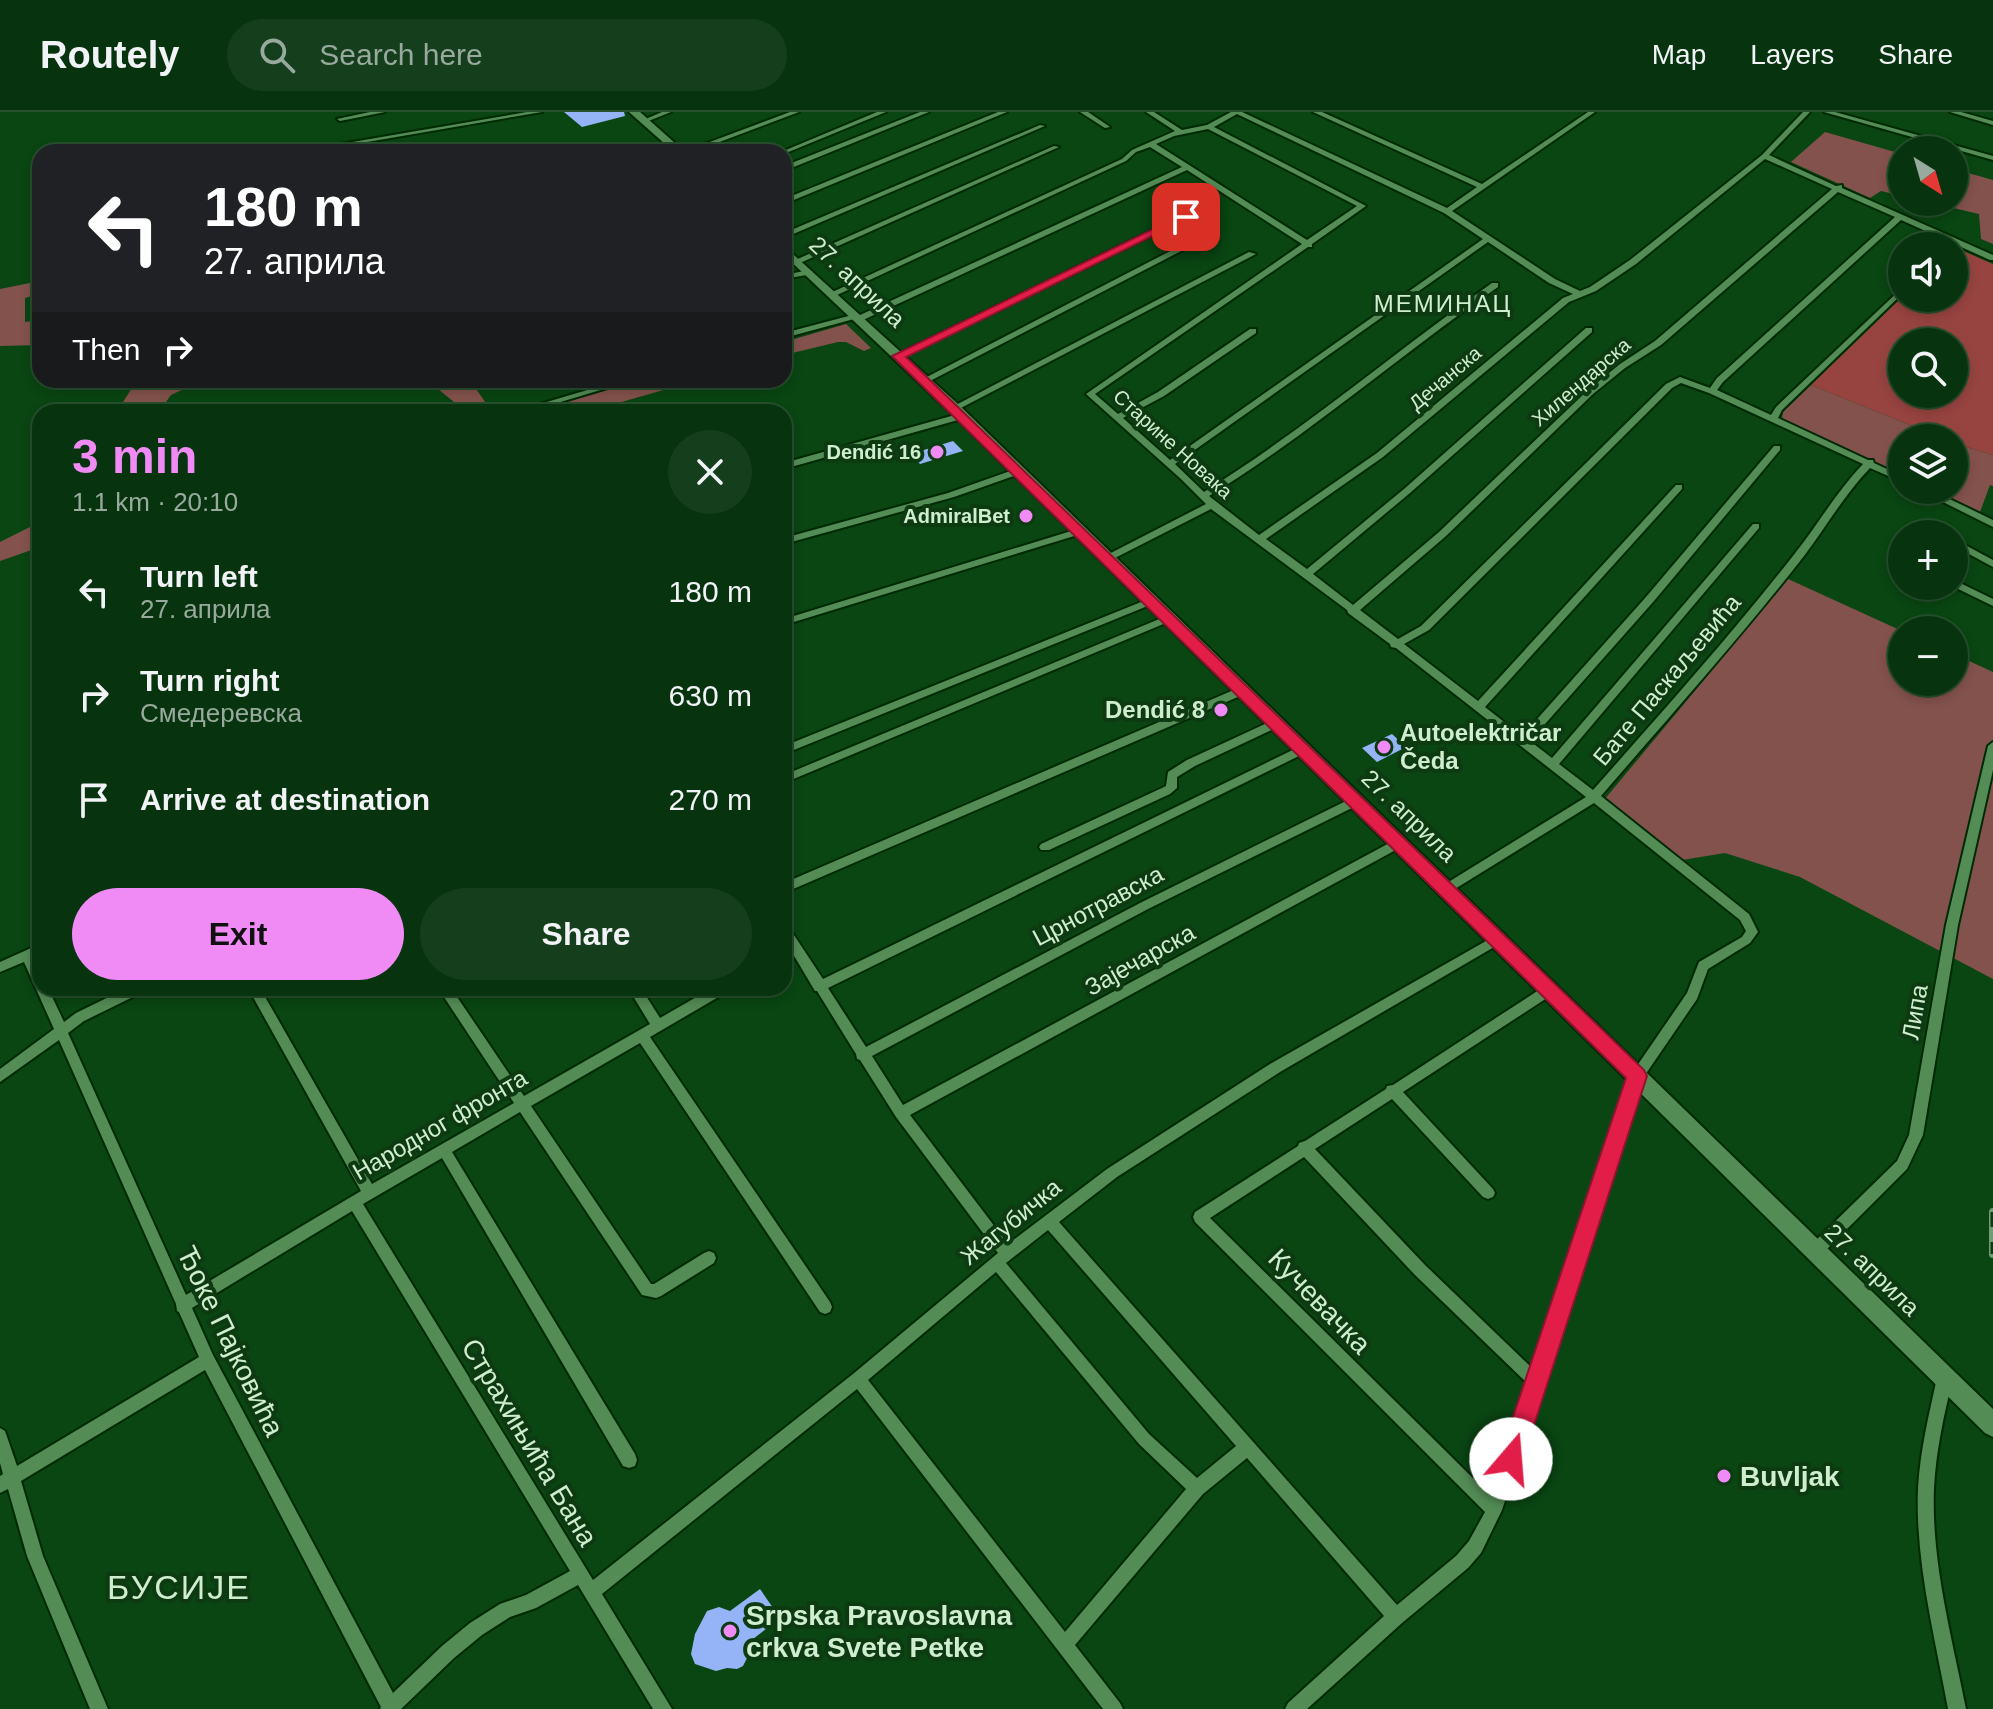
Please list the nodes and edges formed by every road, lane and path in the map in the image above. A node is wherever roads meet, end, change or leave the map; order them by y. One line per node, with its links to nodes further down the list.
1 (382, 112): 17 (street)
2 (539, 112): 24 (street)
3 (634, 112): 18 (main road)
4 (668, 112): 18 (street)
5 (796, 112): 26 (street)
6 (883, 112): 29 (street)
7 (926, 112): 32 (street)
8 (1004, 112): 36 (street)
9 (1083, 112): 21 (street)
10 (1149, 112): 23 (street)
11 (1236, 112): 22 (street); 37 (street)
12 (1316, 112): 34 (street)
13 (1592, 112): 34 (street)
14 (1807, 112): 30 (street, Дечанска)
15 (1827, 112): 31 (street)
16 (1953, 112): 19 (street)
17 (340, 119)
18 (644, 121): 25 (main road)
19 (1993, 123)
20 (1042, 126): 41 (street)
21 (1107, 127)
22 (1209, 127): 23 (street); 44 (street, Старине Новака)
23 (1181, 132): 27 (street)
24 (344, 144)
25 (671, 144)
26 (708, 144)
27 (1151, 144): 33 (street); 53 (street)
28 (1056, 147): 49 (street)
29 (792, 149)
30 (1764, 156): 35 (street); 54 (street, Дечанска)
31 (1993, 158)
32 (792, 166)
33 (1186, 168): 44 (street); 56 (street)
34 (1482, 187): 37 (street)
35 (1839, 187): 39 (street); 90 (street, Хилендарска)
36 (792, 199)
37 (1447, 211): 43 (street)
38 (1186, 217): 60 (street)
39 (1899, 217): 40 (street); 63 (street)
40 (1928, 232)
41 (792, 233)
42 (1212, 233): 61 (street)
43 (1489, 238): 54 (street); 71 (street)
44 (1309, 245): 66 (street, Старине Новака)
45 (1968, 249): 48 (street)
46 (1252, 254): 65 (street)
47 (792, 256): 49 (main road, 27. априла)
48 (1993, 258)
49 (797, 261): 50 (main road, 27. априла)
50 (809, 272): 51 (street); 53 (main road, 27. априла)
51 (792, 275)
52 (1495, 285): 75 (street)
53 (832, 294): 56 (main road, 27. априла)
54 (1579, 294): 82 (street, Дечанска)
55 (1888, 304): 67 (street)
56 (857, 317): 59 (street); 60 (main road, 27. априла)
57 (1589, 330): 86 (street)
58 (1253, 331): 66 (street)
59 (792, 334)
60 (898, 356): 61 (main road, 27. априла)
61 (925, 380): 65 (main road, 27. априла)
62 (602, 388): 64 (street)
63 (1712, 391): 67 (street); 93 (street)
64 (545, 404)
65 (958, 412): 70 (street); 72 (main road, 27. априла)
66 (1117, 418): 71 (street, Старине Новака)
67 (1773, 419): 69 (street)
68 (1777, 448): 97 (street)
69 (1870, 462): 73 (street); 103 (street, Бате Паскаљевића)
70 (792, 464)
71 (1170, 464): 75 (street, Старине Новака)
72 (1019, 471): 80 (main road, 27. априла); 81 (street)
73 (1888, 472)
74 (1679, 487): 95 (street)
75 (1203, 496): 77 (street, Старине Новака)
76 (1952, 504): 78 (street)
77 (1212, 505): 82 (street, Старине Новака); 84 (street)
78 (1993, 524)
79 (1756, 526): 101 (street)
80 (1081, 531): 84 (main road, 27. априла); 92 (street)
81 (792, 539)
82 (1260, 539): 86 (street, Старине Новака)
83 (1968, 550): 85 (street)
84 (1108, 558): 88 (main road, 27. априла)
85 (1993, 564)
86 (1307, 574): 90 (street, Старине Новака)
87 (1968, 590): 89 (street)
88 (1151, 601): 91 (main road, 27. априла); 99 (street)
89 (1993, 603)
90 (1352, 611): 93 (street, Старине Новака)
91 (1169, 618): 94 (main road, 27. априла); 102 (street)
92 (792, 620)
93 (1395, 645): 95 (street, Старине Новака)
94 (1243, 690): 96 (main road, 27. априла); 107 (street)
95 (1479, 707): 97 (street, Старине Новака)
96 (1276, 723): 100 (main road, 27. априла); 106 (street)
97 (1524, 741): 101 (street, Старине Новака)
98 (1993, 746): 138 (street, Липа)
99 (792, 747)
100 (1303, 749): 104 (main road, 27. априла); 115 (street)
101 (1553, 764): 103 (street, Старине Новака)
102 (792, 776)
103 (1594, 797): 108 (street); 128 (street, Бате Паскаљевића)
104 (1356, 801): 105 (main road, 27. априла); 126 (street, Црнотравска)
105 (1399, 843): 108 (main road, 27. априла); 131 (street, Зајечарска)
106 (1045, 847)
107 (792, 885)
108 (1446, 889): 109 (main road, 27. априла)
109 (1497, 940): 116 (main road, 27. априла); 137 (street, Жагубичка)
110 (32, 953): 112 (street)
111 (792, 954): 115 (street)
112 (27, 955): 113 (street, Ђоке Пајковића); 114 (street)
113 (32, 966)
114 (0, 967)
115 (819, 987): 126 (street)
116 (1549, 990): 128 (main road, 27. априла); 129 (street, Кучевачка)
117 (45, 996): 124 (street, Ђоке Пајковића)
118 (124, 996): 124 (street)
119 (259, 996): 134 (street)
120 (449, 996): 130 (street)
121 (639, 996): 123 (street)
122 (709, 996): 123 (street, Народног фронта)
123 (658, 1026): 125 (street, Народног фронта)
124 (60, 1030): 127 (street); 141 (street, Ђоке Пајковића)
125 (642, 1035): 130 (street, Народног фронта); 142 (street)
126 (862, 1055): 131 (street)
127 (0, 1076)
128 (1637, 1076): 138 (main road, 27. априла); 146 (street)
129 (1392, 1090): 132 (street, Кучевачка); 135 (street)
130 (523, 1105): 133 (street, Народног фронта); 139 (street)
131 (901, 1113): 140 (street)
132 (1304, 1147): 146 (street); 153 (street, Кучевачка)
133 (444, 1150): 134 (street, Народног фронта); 150 (street)
134 (370, 1193): 136 (street, Народног фронта)
135 (1488, 1193)
136 (354, 1202): 141 (street, Народног фронта); 154 (street, Страхињића Бана)
137 (1049, 1221): 140 (street, Жагубичка); 149 (street)
138 (1815, 1251): 144 (main road, 27. априла)
139 (709, 1258)
140 (1002, 1258): 145 (street, Жагубичка); 152 (street)
141 (182, 1306): 143 (street, Ђоке Пајковића)
142 (825, 1307)
143 (208, 1360): 151 (street); 158 (street, Ђоке Пајковића)
144 (1945, 1378): 147 (main road, 27. априла); 163 (street)
145 (858, 1379): 155 (street, Жагубичка); 157 (street)
146 (1536, 1382): 153 (street)
147 (1993, 1425)
148 (0, 1436): 151 (street)
149 (1248, 1447): 152 (street); 156 (street)
150 (629, 1460)
151 (6, 1482): 159 (street)
152 (1197, 1488): 157 (street)
153 (1494, 1510): 156 (street)
154 (580, 1575): 155 (street, Страхињића Бана); 158 (street)
155 (591, 1592): 160 (street, Страхињића Бана)
156 (1396, 1617): 162 (street)
157 (1065, 1644): 161 (street)
158 (391, 1708)
159 (99, 1709)
160 (663, 1709)
161 (1114, 1709)
162 (1294, 1709)
163 (1957, 1709)

